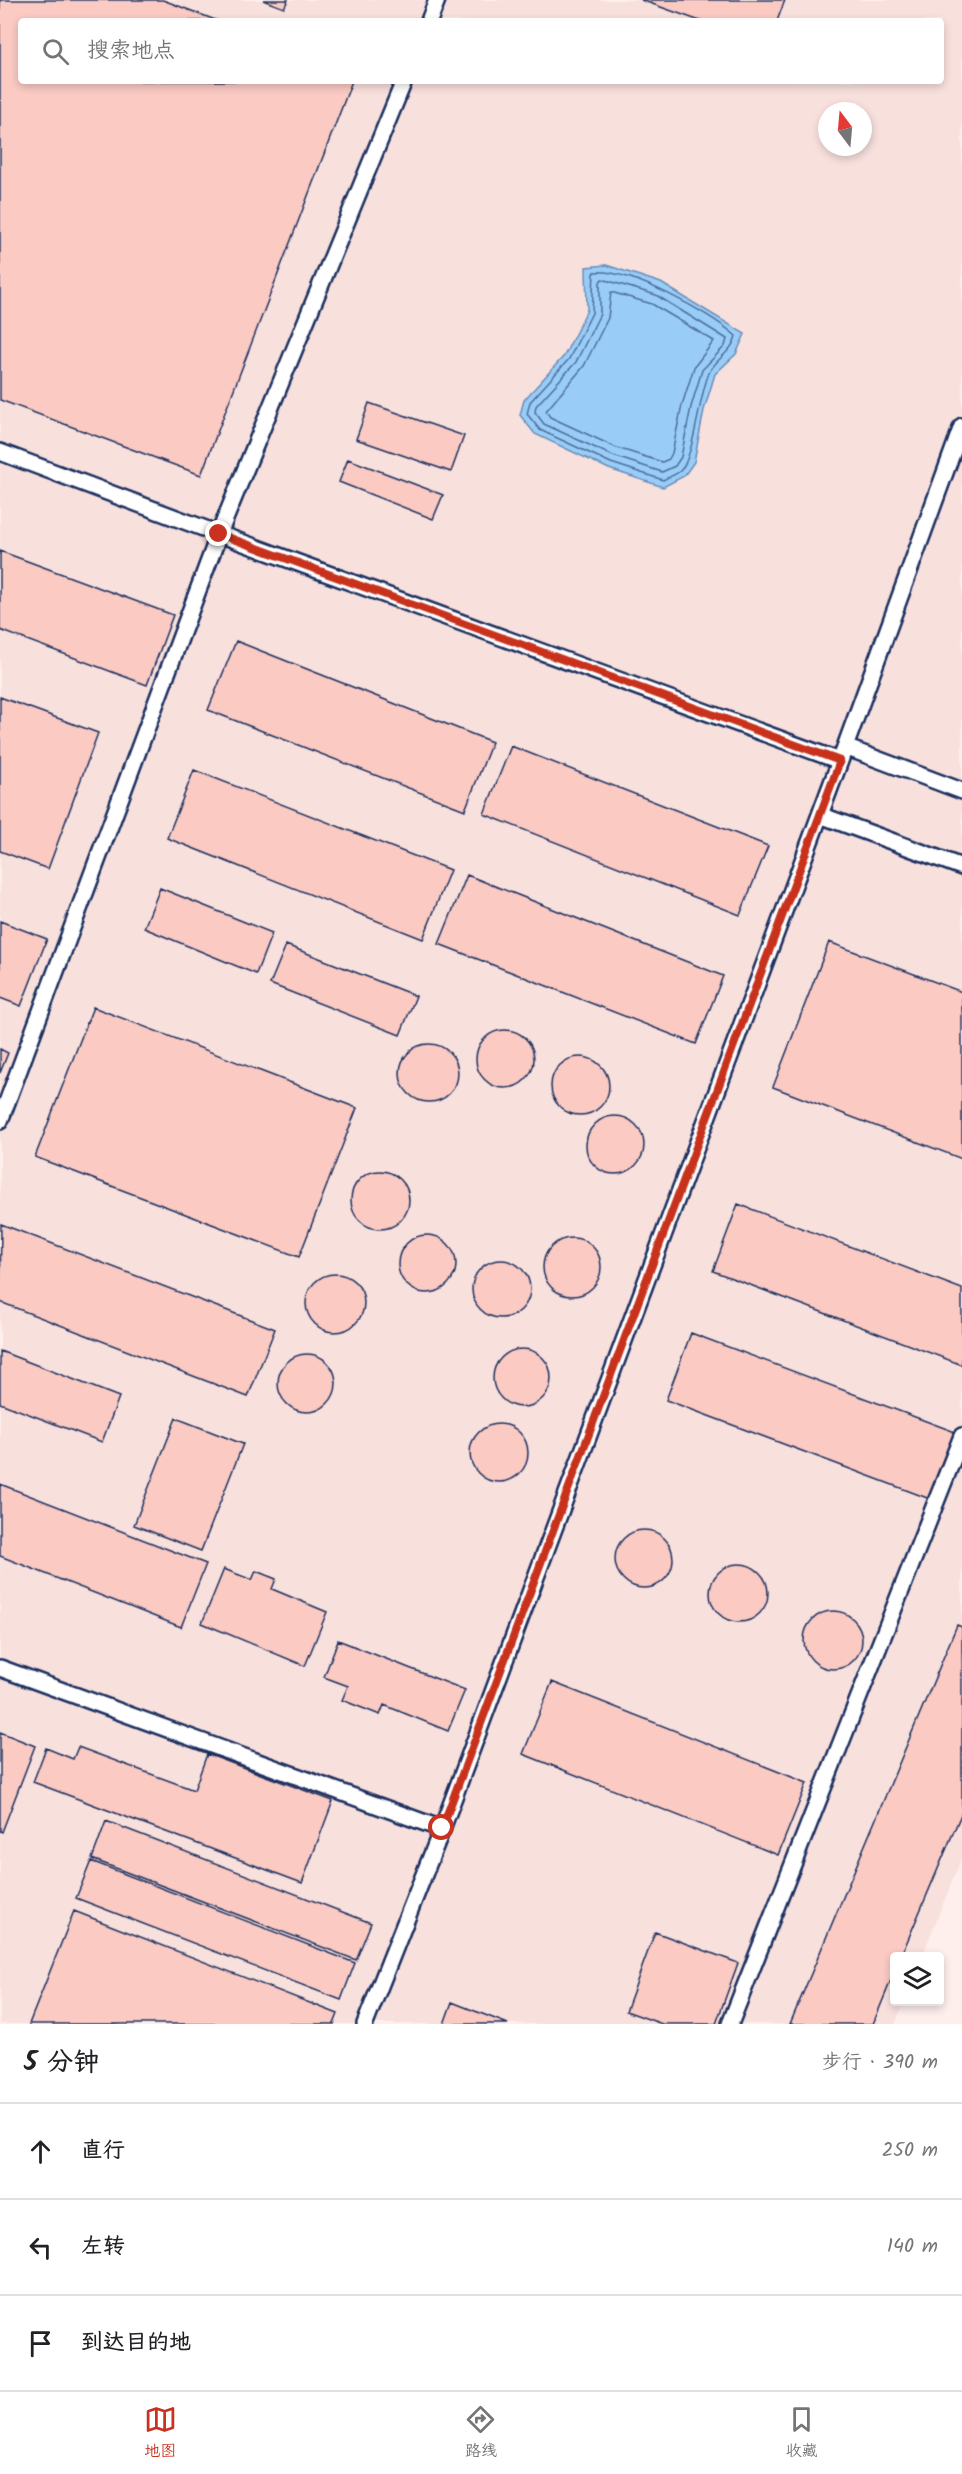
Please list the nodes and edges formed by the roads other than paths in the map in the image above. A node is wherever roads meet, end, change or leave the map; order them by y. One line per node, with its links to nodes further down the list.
1 (437, 0): 2 (lane)
2 (430, 18)
3 (403, 84): 7 (lane)
4 (962, 426): 6 (lane)
5 (0, 452): 7 (lane)
6 (956, 461): 8 (lane)
7 (219, 534): 8 (lane); 12 (lane)
8 (842, 754): 9 (lane); 10 (lane)
9 (962, 791)
10 (820, 815): 11 (lane); 15 (lane)
11 (962, 867)
12 (0, 1120)
13 (962, 1436): 17 (lane)
14 (0, 1668): 15 (lane)
15 (442, 1828): 16 (lane)
16 (365, 2024)
17 (730, 2024)

